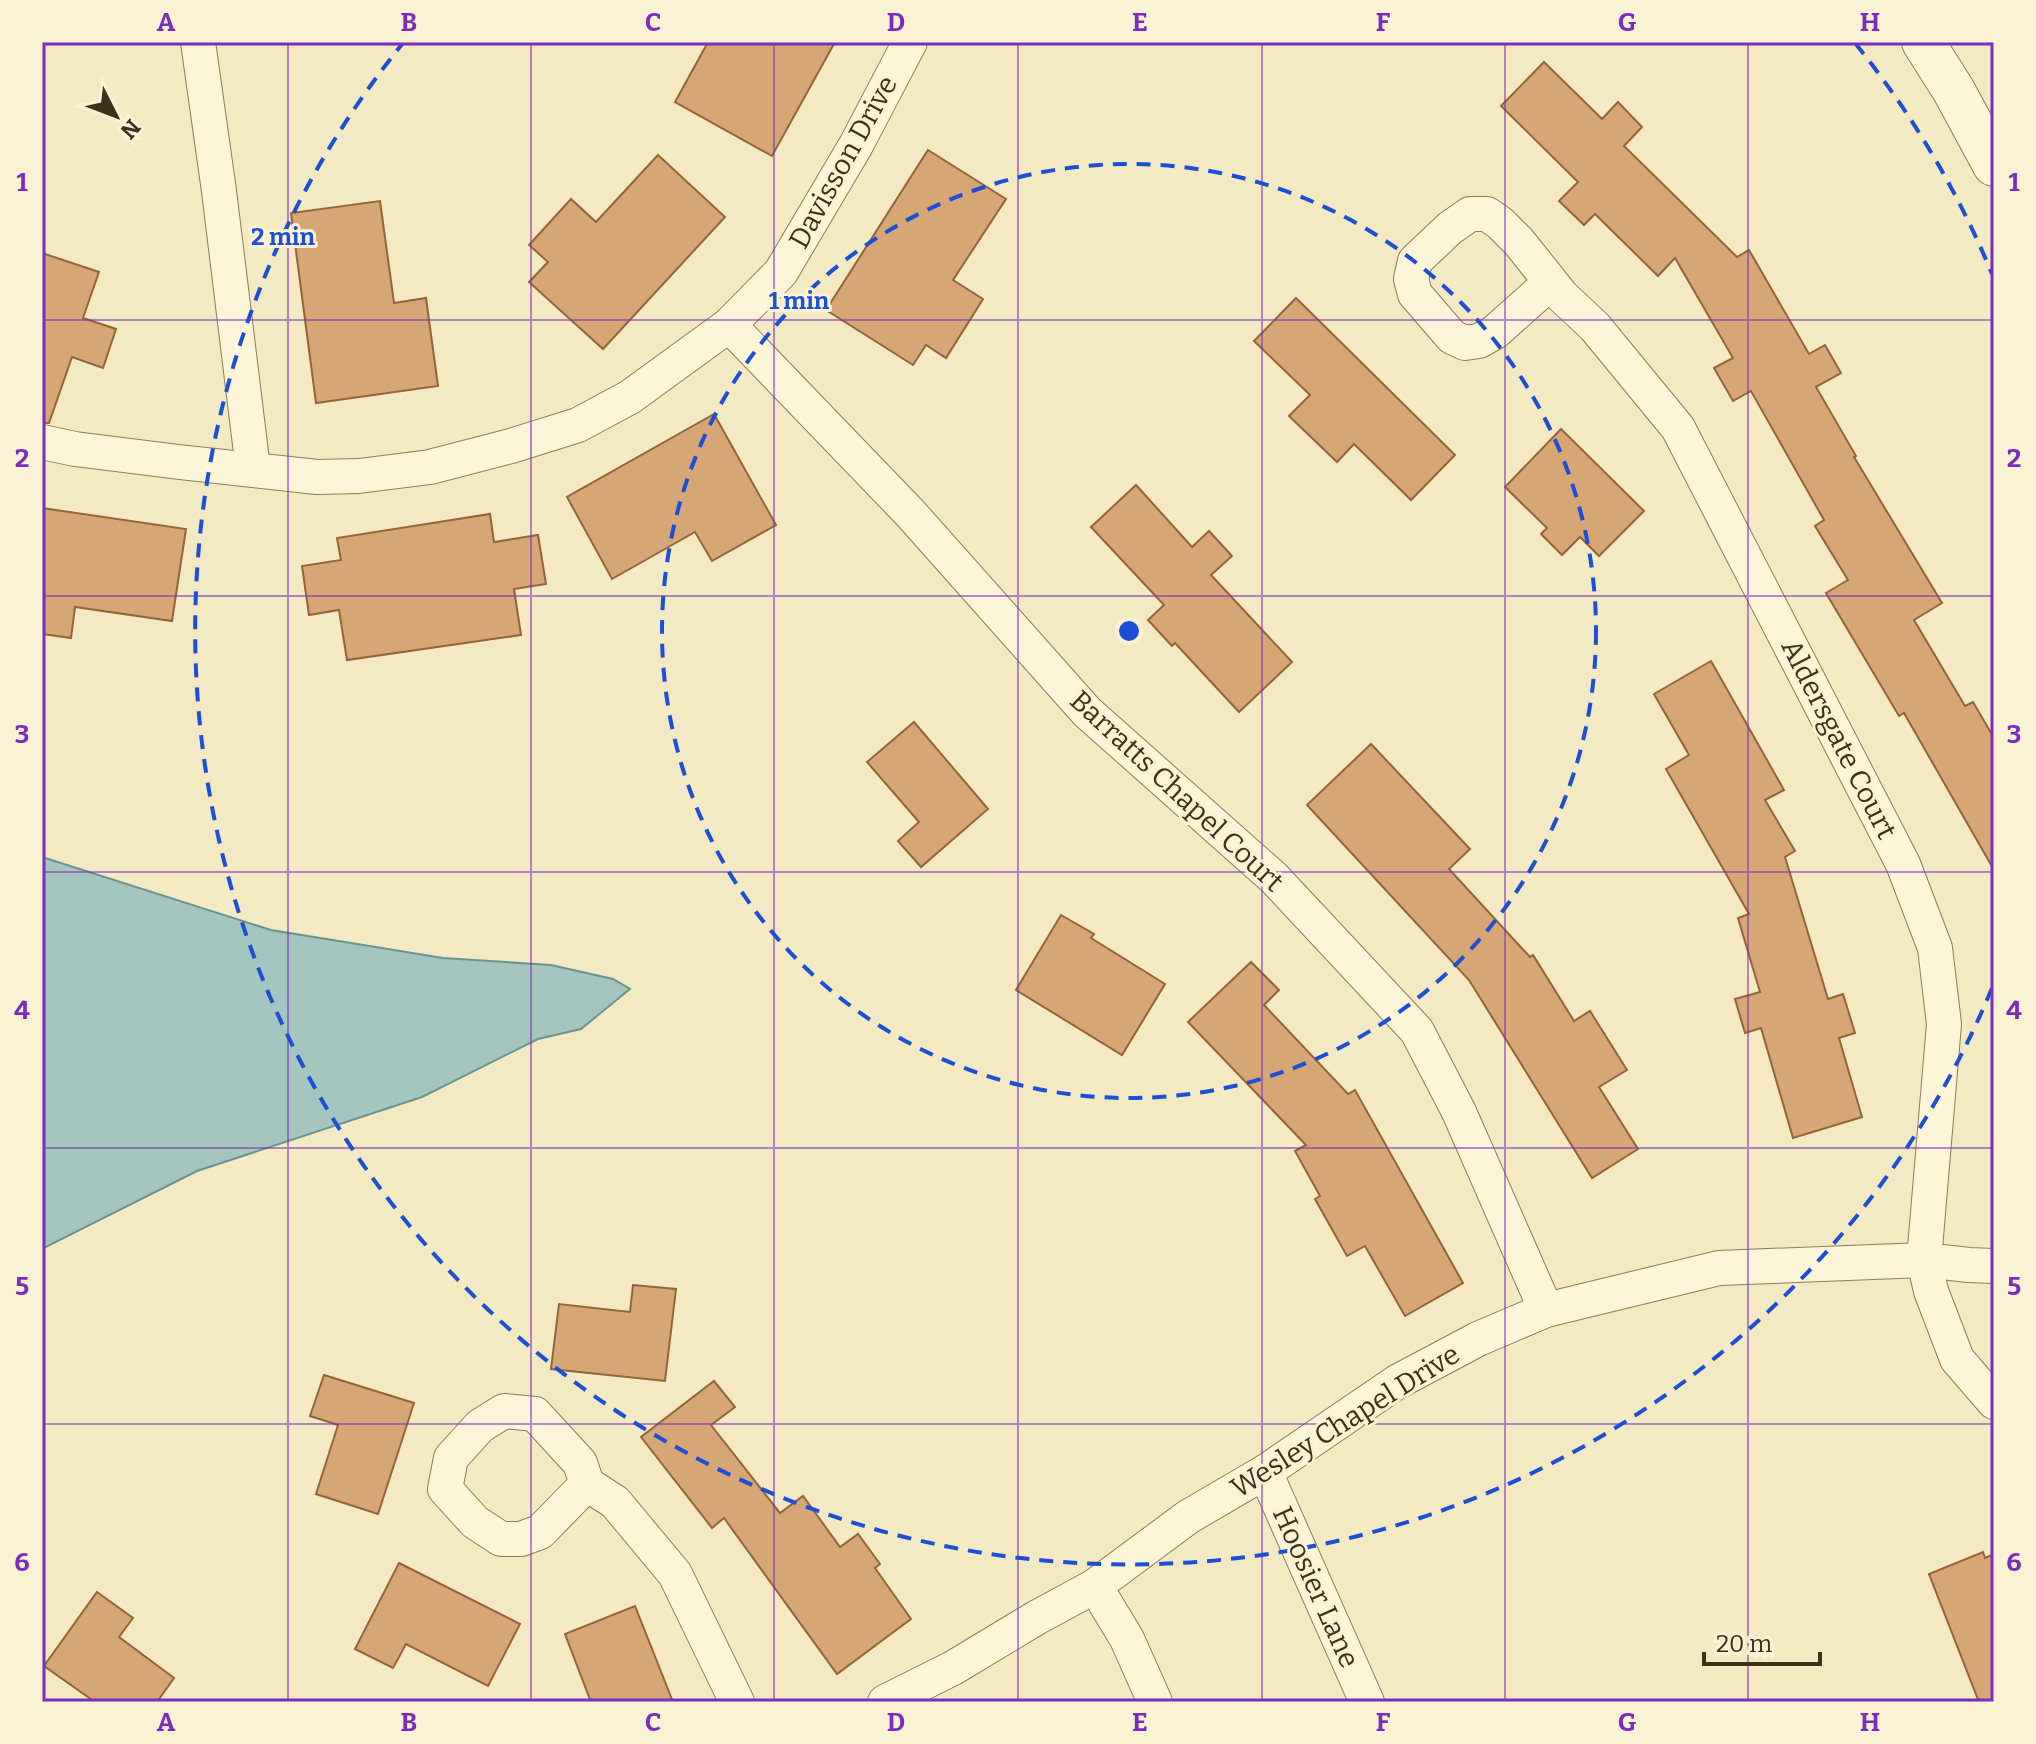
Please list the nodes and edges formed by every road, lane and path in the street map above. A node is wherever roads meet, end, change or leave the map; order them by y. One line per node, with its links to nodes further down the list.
1 (198, 42): 8 (street)
2 (910, 42): 6 (street, Davisson Drive)
3 (1923, 42): 4 (street)
4 (1994, 165)
5 (1551, 282): 9 (street, Aldersgate Court)
6 (729, 325): 8 (street, Davisson Drive); 11 (street, Barratts Chapel Court)
7 (42, 442): 8 (street, Davisson Drive)
8 (253, 469)
9 (1924, 1260): 10 (street, Wesley Chapel Drive); 11 (street, Wesley Chapel Drive); 12 (street, Aldersgate Court)
10 (1994, 1266)
11 (1546, 1310): 13 (street, Wesley Chapel Drive)
12 (1994, 1402)
13 (1265, 1472): 15 (street, Wesley Chapel Drive); 19 (street, Hoosier Lane)
14 (587, 1484): 16 (street)
15 (1095, 1586): 17 (street, Wesley Chapel Drive); 18 (street)
16 (737, 1702)
17 (885, 1702)
18 (1155, 1702)
19 (1367, 1702)

